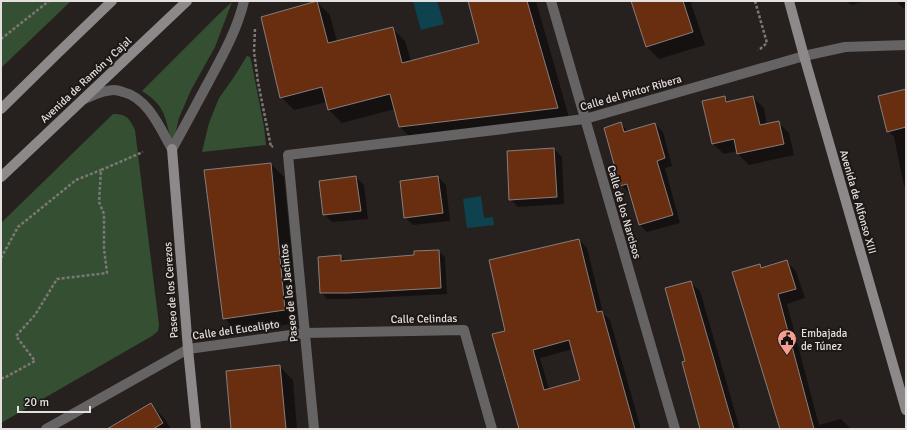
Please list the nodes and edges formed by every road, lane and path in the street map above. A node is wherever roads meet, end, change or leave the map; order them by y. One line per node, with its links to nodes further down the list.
1 (49, 1): 9 (path)
2 (112, 1): 14 (street)
3 (187, 1): 13 (street, Avenida de Ramón y Cajal)
4 (244, 1): 17 (street)
5 (551, 1): 15 (street, Calle de los Narcisos)
6 (755, 1): 11 (path)
7 (789, 1): 12 (street, Avenida de Alfonso XIII)
8 (255, 22): 16 (path)
9 (1, 39)
10 (906, 45): 12 (street, Calle del Pintor Ribera)
11 (753, 51)
12 (804, 56): 15 (street, Calle del Pintor Ribera); 26 (street, Avenida de Alfonso XIII)
13 (84, 99): 17 (street, Paseo de los Cerezos); 21 (street, Avenida de Ramón y Cajal)
14 (1, 110)
15 (585, 119): 19 (street, Calle del Pintor Ribera); 31 (street, Calle de los Narcisos)
16 (279, 146)
17 (172, 149): 24 (street, Paseo de los Cerezos)
18 (143, 152): 20 (path)
19 (288, 155): 23 (street, Paseo de los Jacintos)
20 (101, 170): 22 (path); 25 (path)
21 (1, 177)
22 (1, 258)
23 (305, 333): 24 (street, Calle del Eucalipto); 29 (street, Paseo de los Jacintos); 30 (street, Calle Celindas)
24 (188, 349): 27 (street, Calle del Eucalipto); 28 (street, Paseo de los Cerezos)
25 (1, 378)
26 (906, 410)
27 (46, 429)
28 (196, 429)
29 (314, 429)
30 (492, 429)
31 (675, 429)

